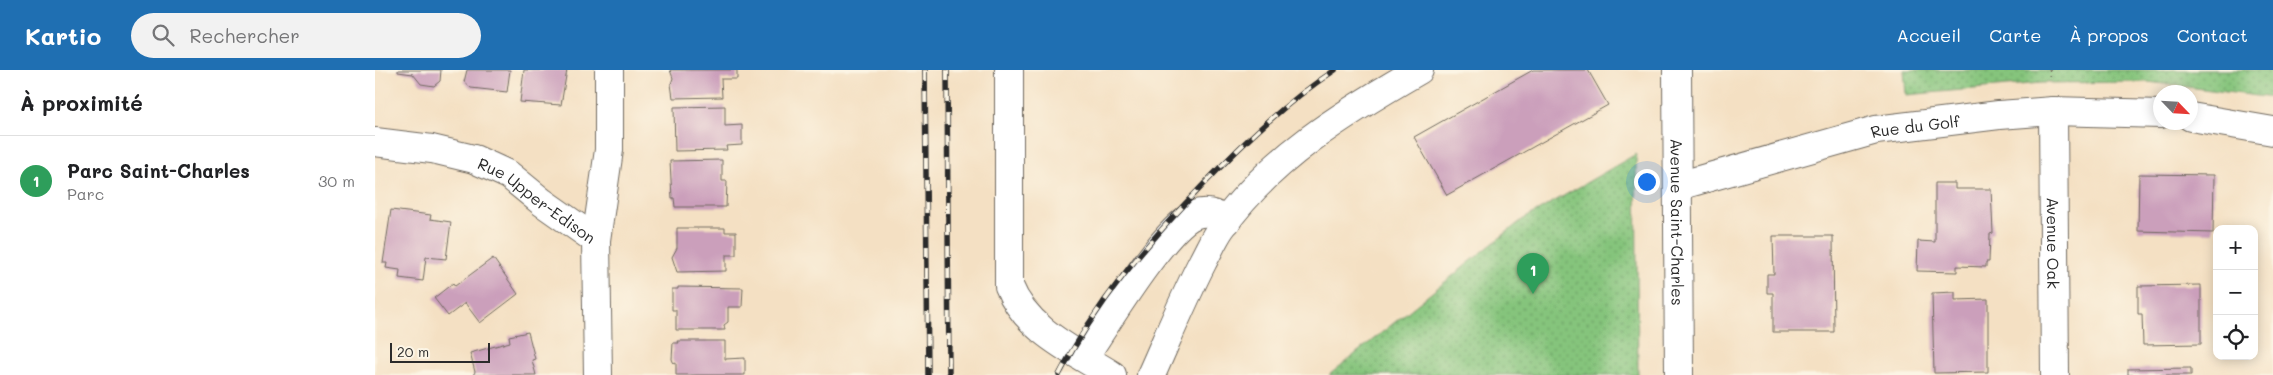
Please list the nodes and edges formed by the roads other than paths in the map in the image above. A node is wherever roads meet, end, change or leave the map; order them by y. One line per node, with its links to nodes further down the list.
1 (609, 70): 12 (street)
2 (1009, 70): 13 (street)
3 (1419, 70): 11 (street)
4 (1677, 70): 10 (street, Avenue Saint-Charles)
5 (2053, 111): 6 (street, Rue du Golf); 10 (street, Rue du Golf); 18 (street, Avenue Oak)
6 (2153, 114)
7 (2198, 119): 8 (street)
8 (2273, 131)
9 (375, 142): 12 (street, Rue Upper-Edison)
10 (1678, 186): 17 (street, Avenue Saint-Charles)
11 (1227, 221): 13 (street); 16 (street)
12 (596, 240): 14 (street, Rue Upper-Edison)
13 (1084, 357): 15 (street)
14 (598, 375)
15 (1112, 375)
16 (1151, 375)
17 (1679, 375)
18 (2055, 375)

